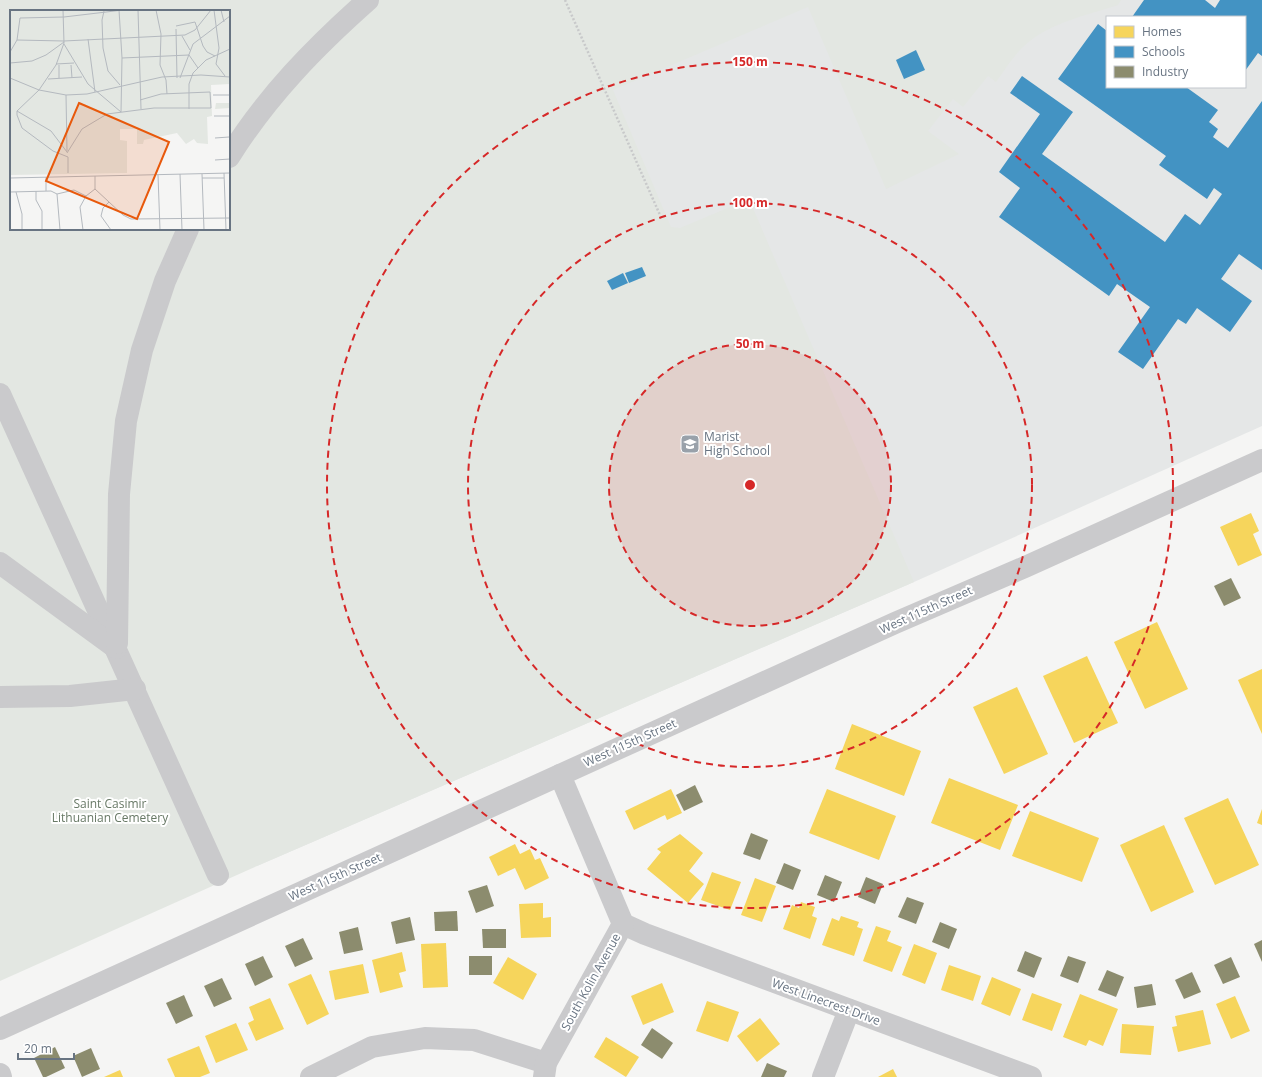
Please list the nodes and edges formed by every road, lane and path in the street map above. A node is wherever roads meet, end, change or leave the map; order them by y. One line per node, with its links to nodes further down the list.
1 (368, 0): 3 (street)
2 (566, 0): 4 (path)
3 (230, 155)
4 (660, 215)
5 (188, 230): 9 (street)
6 (0, 394): 9 (street)
7 (1262, 460): 12 (street, West 115th Street)
8 (0, 563): 9 (street)
9 (116, 648): 10 (street)
10 (135, 689): 11 (street); 13 (street)
11 (0, 697)
12 (560, 775): 14 (street, South Kolin Avenue); 16 (street, West 115th Street)
13 (218, 875)
14 (623, 924): 15 (street, West Linecrest Drive); 17 (street, South Kolin Avenue)
15 (849, 1010): 21 (street); 22 (street, West Linecrest Drive)
16 (0, 1029)
17 (545, 1070): 20 (street)
18 (0, 1074): 19 (street)
19 (1, 1077)
20 (311, 1077)
21 (823, 1077)
22 (1030, 1077)

